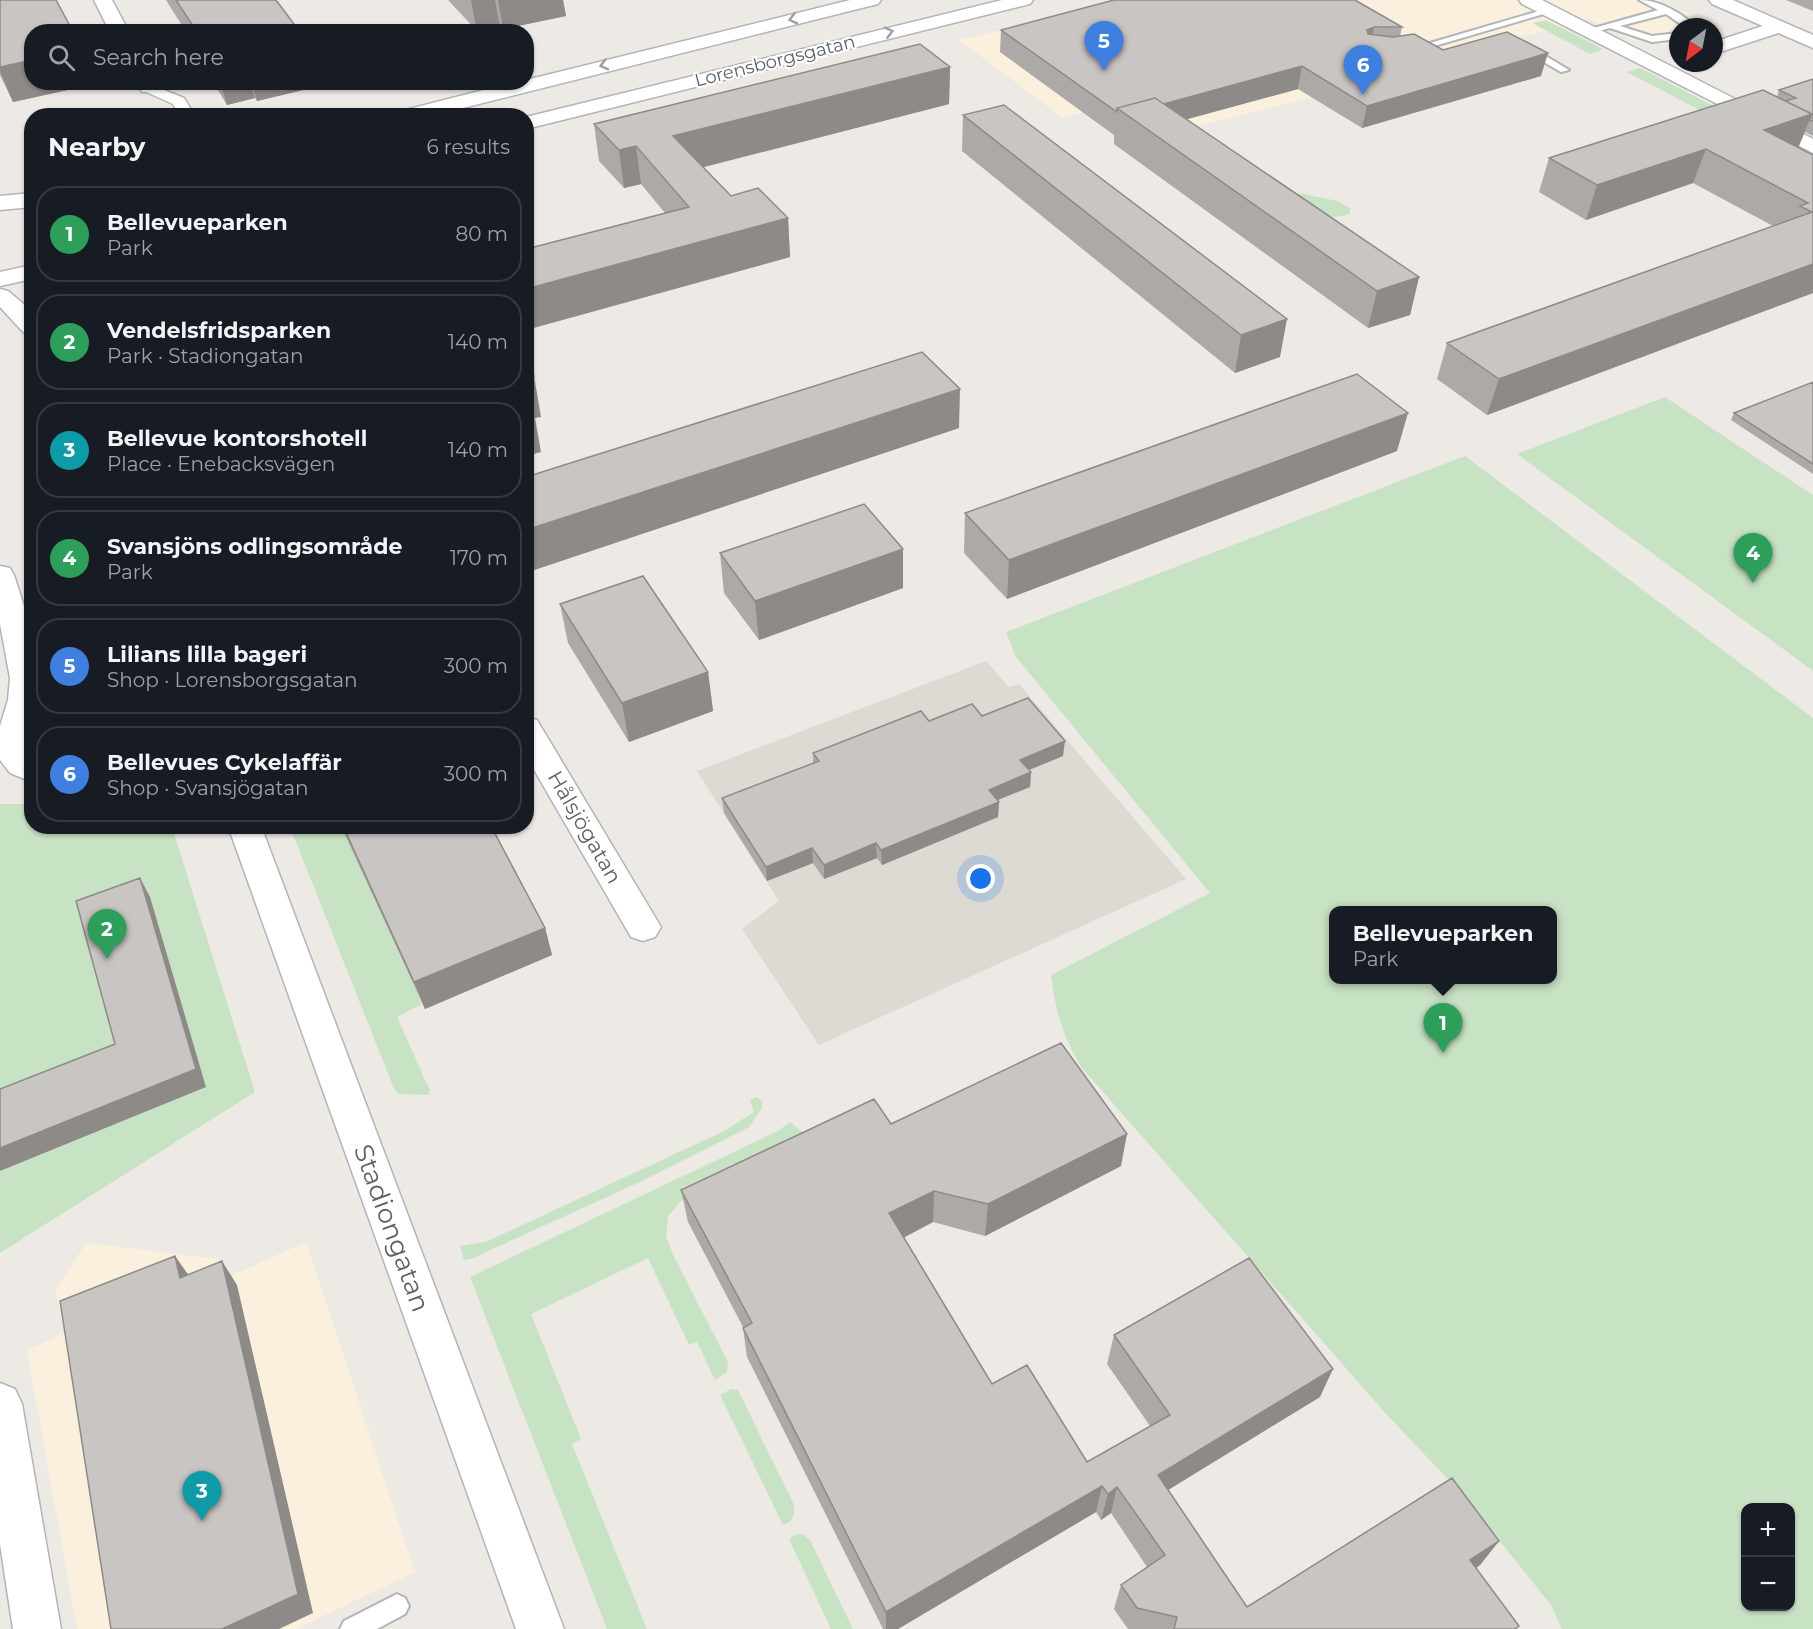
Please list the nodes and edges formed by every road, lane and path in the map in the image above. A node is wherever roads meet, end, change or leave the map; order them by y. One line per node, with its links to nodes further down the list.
1 (103, 0): 10 (street)
2 (872, 0): 22 (street, Lorensborgsgatan, one-way to 22)
3 (1024, 0): 27 (street, Lorensborgsgatan, one-way to 3)
4 (1528, 0): 7 (street)
5 (1644, 0): 8 (lane)
6 (1718, 0): 12 (street)
7 (1549, 11): 13 (lane); 14 (street)
8 (1667, 11): 9 (lane); 11 (lane)
9 (1678, 18)
10 (116, 24)
11 (1611, 25): 14 (lane); 15 (lane)
12 (1778, 27): 16 (street); 17 (street)
13 (1488, 28): 18 (lane); 21 (lane)
14 (1588, 31): 20 (street)
15 (1669, 38)
16 (1813, 42)
17 (1723, 45)
18 (1398, 54)
19 (1669, 61): 20 (street)
20 (1653, 65): 28 (street)
21 (1564, 70)
22 (534, 84)
23 (158, 90): 25 (street)
24 (509, 90): 26 (street, Lorensborgsgatan, one-way to 26)
25 (184, 108)
26 (436, 108)
27 (534, 121)
28 (1813, 147)
29 (24, 201): 30 (street)
30 (0, 203)
31 (24, 274): 32 (street)
32 (0, 279)
33 (0, 296): 34 (street)
34 (24, 318)
35 (0, 575): 36 (street)
36 (24, 676)
37 (24, 698): 39 (street)
38 (534, 742): 41 (street, Hålsjögatan)
39 (24, 766)
40 (247, 834): 46 (street, Stadiongatan)
41 (643, 927)
42 (0, 1404): 44 (street)
43 (398, 1606): 45 (lane)
44 (37, 1629)
45 (352, 1629)
46 (540, 1629)

